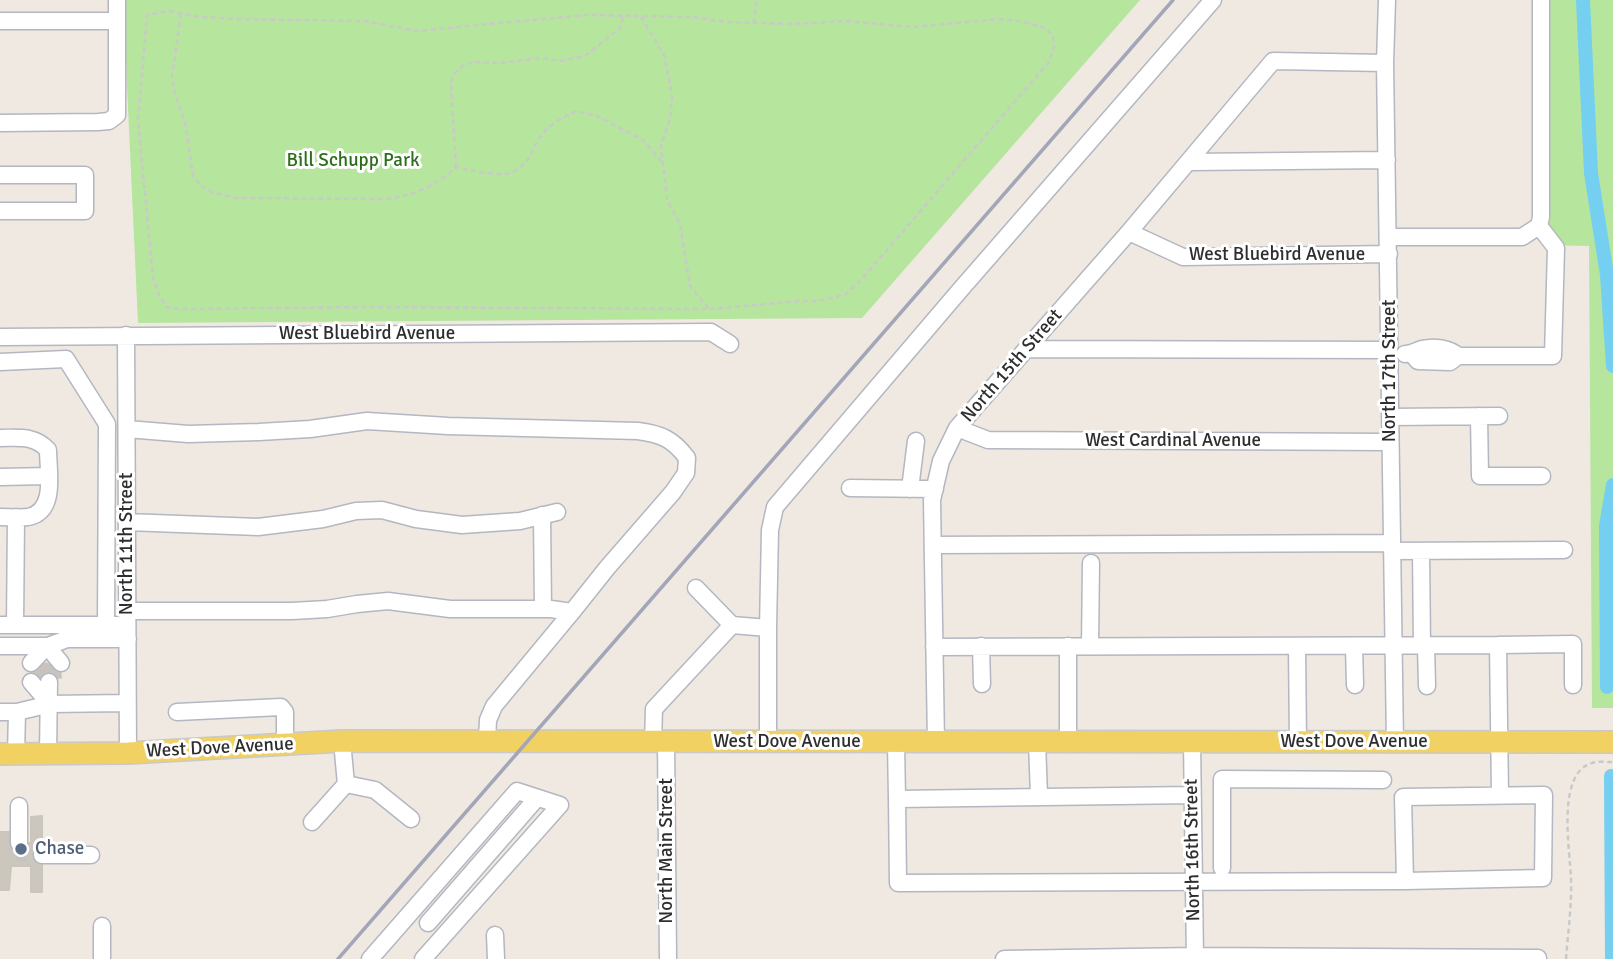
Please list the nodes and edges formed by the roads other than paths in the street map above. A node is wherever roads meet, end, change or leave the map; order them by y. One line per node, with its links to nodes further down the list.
1 (117, 0): 6 (street)
2 (1213, 0): 53 (street)
3 (1387, 0): 7 (street, North 17th Street)
4 (1541, 0): 13 (street)
5 (0, 21): 6 (street)
6 (117, 21): 8 (street)
7 (1385, 63): 9 (street, North 17th Street); 10 (street, North 15th Street)
8 (0, 123)
9 (1387, 160): 10 (street); 15 (street, North 17th Street)
10 (1190, 162): 14 (street, North 15th Street)
11 (0, 175): 12 (street)
12 (0, 211)
13 (1539, 226): 15 (street); 22 (street)
14 (1129, 232): 16 (street, West Bluebird Avenue); 21 (street, North 15th Street)
15 (1388, 237): 16 (street, North 17th Street)
16 (1389, 254): 22 (street, North 17th Street)
17 (127, 335): 18 (street, West Bluebird Avenue); 20 (street, West Bluebird Avenue); 29 (street, North 11th Street)
18 (65, 336): 19 (street, West Bluebird Avenue); 23 (street)
19 (0, 337)
20 (730, 344)
21 (1027, 349): 22 (street); 28 (street, North 15th Street)
22 (1390, 352): 27 (street, North 17th Street)
23 (66, 359): 24 (street); 50 (street)
24 (0, 362)
25 (1479, 416): 26 (street); 27 (street); 34 (street)
26 (1499, 416)
27 (1390, 417): 32 (street, North 17th Street)
28 (957, 428): 32 (street, West Cardinal Avenue); 38 (street, North 15th Street)
29 (127, 429): 40 (street, North 11th Street); 48 (street)
30 (0, 438): 33 (street)
31 (916, 441): 37 (street)
32 (1390, 442): 42 (street, North 17th Street)
33 (48, 476): 35 (street); 39 (street)
34 (1542, 476)
35 (0, 477)
36 (850, 488): 37 (street)
37 (910, 489): 38 (street)
38 (934, 489): 41 (street, North 15th Street)
39 (8, 517): 49 (street)
40 (127, 523): 47 (street); 51 (street, North 11th Street)
41 (933, 545): 42 (street); 57 (street, North 15th Street)
42 (1392, 547): 44 (street); 63 (street, North 17th Street)
43 (1564, 550): 44 (street)
44 (1421, 551): 64 (street)
45 (1091, 563): 60 (street)
46 (696, 588): 52 (street)
47 (543, 609): 48 (street); 51 (street)
48 (572, 612): 74 (street)
49 (7, 625): 50 (street)
50 (107, 625): 51 (street)
51 (127, 625): 56 (street); 70 (street, North 11th Street)
52 (732, 625): 53 (street); 76 (street, North Main Street)
53 (768, 628): 81 (street)
54 (1498, 645): 64 (street); 68 (street); 86 (street)
55 (0, 646): 56 (street)
56 (47, 646): 56 (street)
57 (934, 646): 58 (street); 83 (street, North 15th Street)
58 (981, 646): 59 (street); 65 (street)
59 (1068, 646): 60 (street); 78 (street)
60 (1090, 646): 61 (street)
61 (1297, 646): 62 (street); 84 (street)
62 (1354, 646): 63 (street); 66 (street)
63 (1393, 646): 64 (street); 85 (street, North 17th Street)
64 (1424, 646): 67 (street)
65 (982, 684)
66 (1355, 685)
67 (1427, 685)
68 (1573, 685)
69 (50, 704): 69 (street); 70 (street); 72 (street); 90 (street)
70 (127, 704): 88 (street, North 11th Street)
71 (0, 712): 72 (street)
72 (17, 712): 89 (street)
73 (177, 712): 87 (street)
74 (487, 740): 75 (main road, West Dove Avenue); 76 (main road, West Dove Avenue)
75 (342, 741): 87 (main road, West Dove Avenue); 92 (street)
76 (659, 742): 81 (main road, West Dove Avenue); 120 (street, North Main Street)
77 (1037, 742): 78 (main road, West Dove Avenue); 83 (main road, West Dove Avenue); 95 (street)
78 (1068, 742): 79 (main road, West Dove Avenue)
79 (1192, 742): 84 (main road, West Dove Avenue); 94 (street, North 16th Street)
80 (1613, 742): 86 (main road, West Dove Avenue)
81 (768, 743): 82 (main road, West Dove Avenue)
82 (896, 743): 83 (main road, West Dove Avenue); 97 (street)
83 (936, 743)
84 (1298, 743): 85 (main road, West Dove Avenue)
85 (1395, 743): 86 (main road, West Dove Avenue)
86 (1499, 743): 93 (street)
87 (285, 744): 88 (main road, West Dove Avenue)
88 (128, 753): 90 (main road, West Dove Avenue)
89 (8, 754): 90 (main road, West Dove Avenue)
90 (48, 754)
91 (1382, 780): 101 (street)
92 (346, 784): 99 (street); 102 (street)
93 (1500, 794): 108 (street); 108 (street)
94 (1192, 795): 95 (street); 100 (street, North 16th Street)
95 (1039, 796): 97 (street)
96 (537, 797): 109 (street); 110 (street); 113 (street)
97 (897, 799): 107 (street)
98 (19, 806): 103 (street)
99 (411, 819)
100 (1193, 820): 101 (street); 107 (street, North 16th Street)
101 (1222, 820): 106 (street)
102 (312, 822)
103 (19, 843)
104 (42, 855): 105 (street)
105 (91, 855)
106 (1222, 868)
107 (1194, 881): 108 (street); 114 (street, North 16th Street)
108 (1405, 881)
109 (413, 910): 110 (street); 117 (street)
110 (428, 923): 113 (street)
111 (102, 926): 116 (street)
112 (495, 935): 119 (street)
113 (443, 936): 118 (street)
114 (1195, 958): 115 (street); 121 (street)
115 (1538, 958)
116 (102, 959)
117 (370, 959)
118 (423, 959)
119 (496, 959)
120 (668, 959)
121 (1004, 959)

